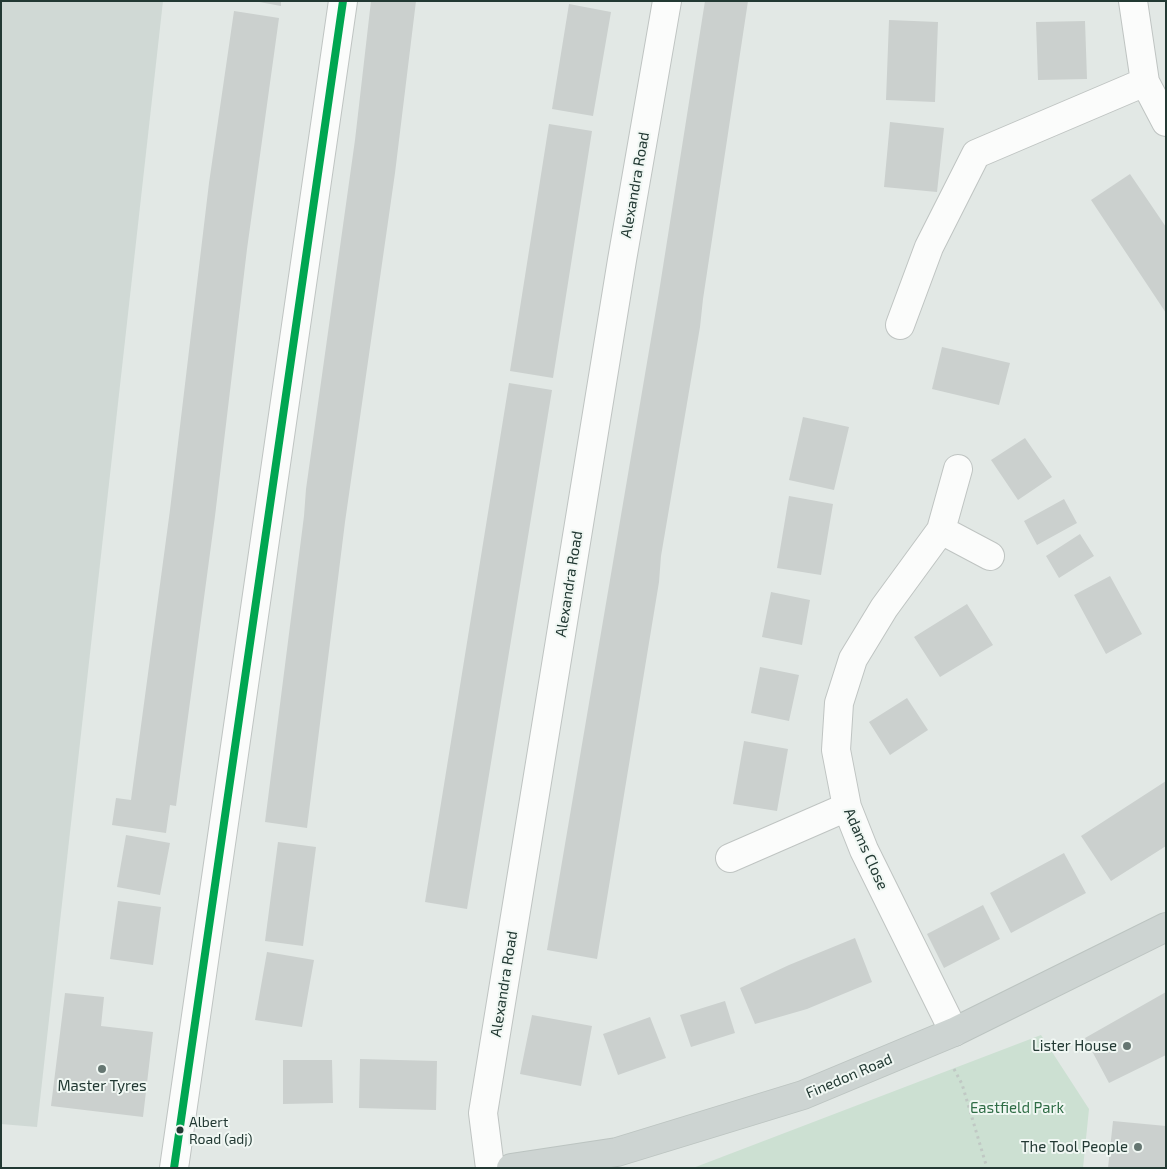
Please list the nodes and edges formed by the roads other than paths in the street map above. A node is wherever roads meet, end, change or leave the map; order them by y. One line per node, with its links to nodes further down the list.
1 (343, 1): 14 (street)
2 (667, 1): 15 (street, Alexandra Road)
3 (1133, 1): 4 (street)
4 (1145, 82): 5 (street); 6 (street)
5 (1166, 122)
6 (900, 325)
7 (958, 469): 8 (street, Adams Close)
8 (941, 530): 9 (street); 10 (street, Adams Close)
9 (990, 556)
10 (847, 807): 11 (street); 13 (street, Adams Close)
11 (730, 858)
12 (1166, 927): 13 (main road, Finedon Road)
13 (946, 1035): 16 (main road, Finedon Road)
14 (174, 1168)
15 (490, 1168)
16 (511, 1168)

